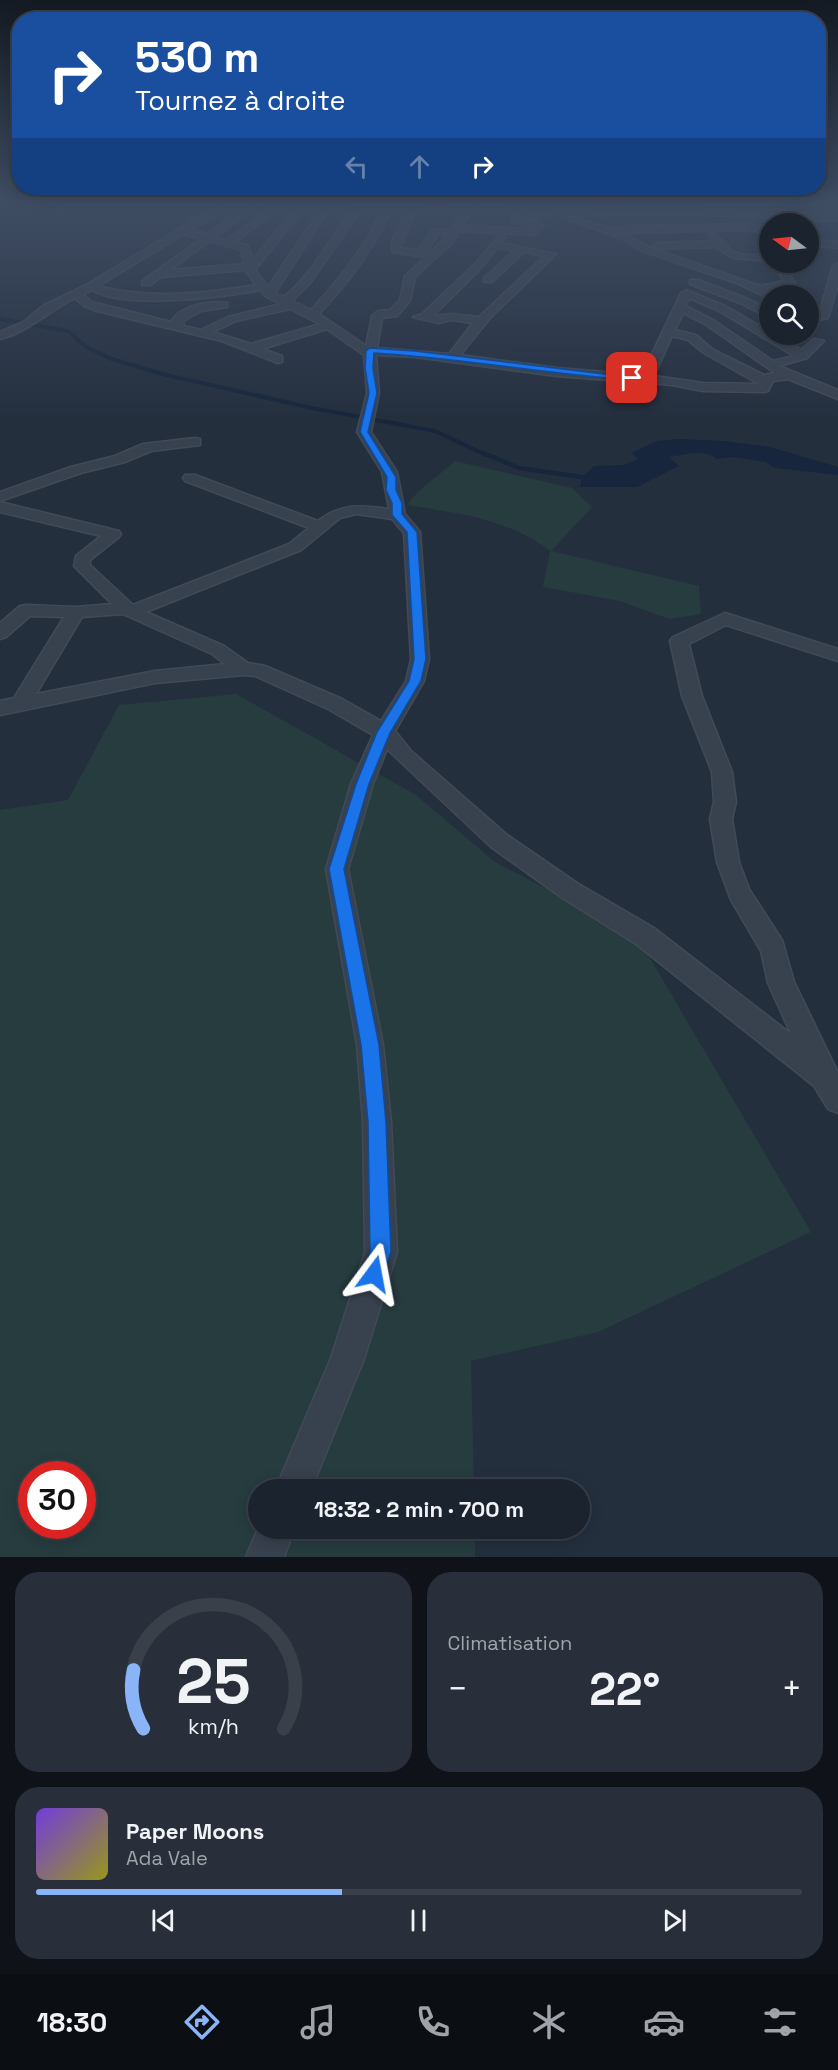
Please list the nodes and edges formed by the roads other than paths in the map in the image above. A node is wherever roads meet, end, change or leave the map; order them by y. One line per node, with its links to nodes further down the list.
1 (112, 275): 24 (street)
2 (117, 275): 17 (street)
3 (157, 275): 20 (street)
4 (236, 275): 24 (street)
5 (247, 275): 42 (street)
6 (256, 275): 38 (street)
7 (265, 275): 8 (street)
8 (306, 275)
9 (345, 275): 38 (street)
10 (411, 275): 34 (street)
11 (467, 275): 29 (street)
12 (494, 275): 18 (street)
13 (529, 275): 39 (street)
14 (702, 275): 21 (street)
15 (722, 275): 26 (street)
16 (785, 275): 22 (street)
17 (112, 280): 19 (street); 24 (street)
18 (488, 280)
19 (123, 281)
20 (227, 281)
21 (694, 282): 25 (street); 28 (street)
22 (781, 285)
23 (835, 286): 33 (street)
24 (93, 288): 27 (street)
25 (716, 289): 28 (street); 32 (street)
26 (759, 290)
27 (76, 294): 40 (street); 43 (street)
28 (689, 294): 31 (street); 48 (street)
29 (447, 297): 35 (street); 37 (street)
30 (240, 303): 40 (street)
31 (680, 307): 41 (street); 51 (street)
32 (759, 310)
33 (819, 313)
34 (393, 314): 37 (street); 47 (street)
35 (451, 316): 37 (street); 39 (street)
36 (819, 317): 44 (street)
37 (425, 318)
38 (320, 320): 46 (street); 47 (street)
39 (481, 321): 49 (street)
40 (179, 326): 42 (street)
41 (666, 332): 53 (street); 54 (street)
42 (200, 334): 46 (street)
43 (0, 336)
44 (819, 340)
45 (814, 345): 48 (street)
46 (248, 349): 50 (street)
47 (370, 352): 49 (street); 60 (street)
48 (803, 356): 51 (street)
49 (452, 358): 53 (street)
50 (278, 359)
51 (771, 365): 52 (street)
52 (788, 375): 54 (street); 55 (street)
53 (646, 379): 54 (street)
54 (766, 381)
55 (838, 395)
56 (195, 442): 58 (street)
57 (190, 478): 61 (street)
58 (0, 497)
59 (0, 507): 62 (street)
60 (397, 515): 61 (street); 69 (street)
61 (321, 526): 62 (street)
62 (129, 610): 63 (street); 66 (street)
63 (76, 612): 64 (street); 67 (street)
64 (0, 633)
65 (838, 655): 70 (street)
66 (244, 669): 67 (street); 69 (street)
67 (21, 703): 68 (street)
68 (0, 708)
69 (384, 732): 70 (street); 71 (street)
70 (831, 1087)
71 (298, 1479)
72 (273, 1539): 73 (street)
73 (266, 1557)

